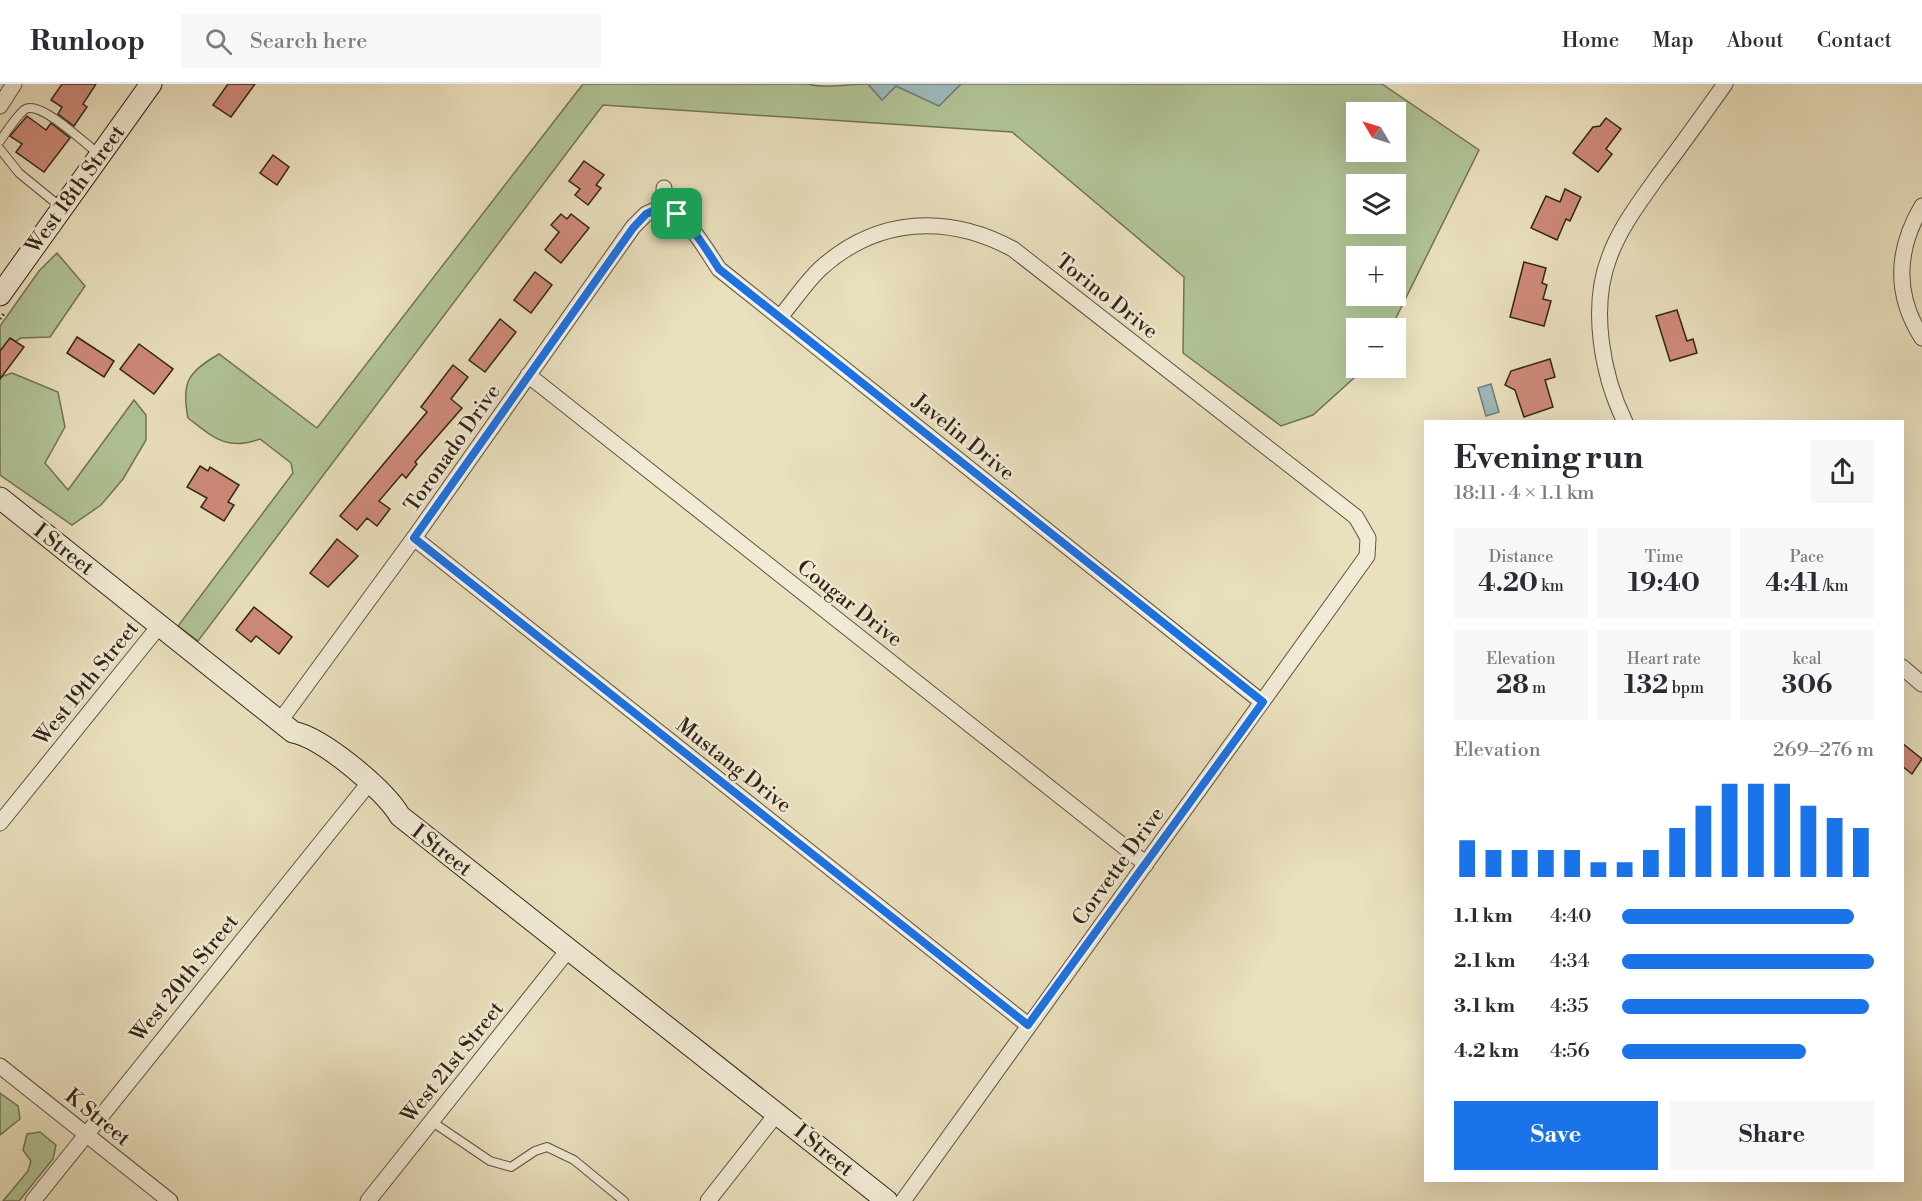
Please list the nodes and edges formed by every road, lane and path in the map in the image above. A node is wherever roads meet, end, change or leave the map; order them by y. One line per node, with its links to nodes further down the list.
1 (14, 84): 4 (street)
2 (151, 84): 7 (street, West 18th Street)
3 (1725, 84): 16 (street)
4 (0, 106)
5 (0, 141): 7 (lane)
6 (0, 149): 11 (lane)
7 (100, 155): 11 (street, West 18th Street)
8 (664, 188): 9 (street)
9 (664, 206): 13 (street, Javelin Drive); 15 (street, Toronado Drive)
10 (1922, 206): 14 (street)
11 (62, 208): 12 (street, West 18th Street)
12 (0, 295)
13 (780, 317): 19 (street, Torino Drive); 23 (street, Javelin Drive)
14 (1922, 338)
15 (528, 375): 18 (street, Toronado Drive); 27 (street, Cougar Drive)
16 (1624, 420)
17 (0, 498): 20 (street, I Street)
18 (414, 538): 24 (street, Toronado Drive); 29 (street, Mustang Drive)
19 (1367, 556): 23 (street, Corvette Drive)
20 (160, 625): 24 (street, I Street); 26 (street, West 19th Street)
21 (1904, 670): 22 (street)
22 (1922, 684)
23 (1263, 702): 27 (street, Corvette Drive)
24 (280, 721): 25 (street, I Street)
25 (369, 783): 28 (street, I Street); 33 (street, West 20th Street)
26 (0, 823)
27 (1146, 864): 29 (street, Corvette Drive)
28 (569, 949): 31 (street, I Street); 32 (street, West 21st Street)
29 (1028, 1025): 40 (street, Corvette Drive)
30 (0, 1066): 33 (street, K Street)
31 (778, 1112): 38 (street); 39 (street, I Street)
32 (431, 1121): 36 (street, West 21st Street); 37 (lane)
33 (85, 1134): 34 (street, West 20th Street); 35 (street, K Street)
34 (33, 1201)
35 (170, 1201)
36 (368, 1201)
37 (624, 1201)
38 (708, 1201)
39 (887, 1201)
40 (903, 1201)

